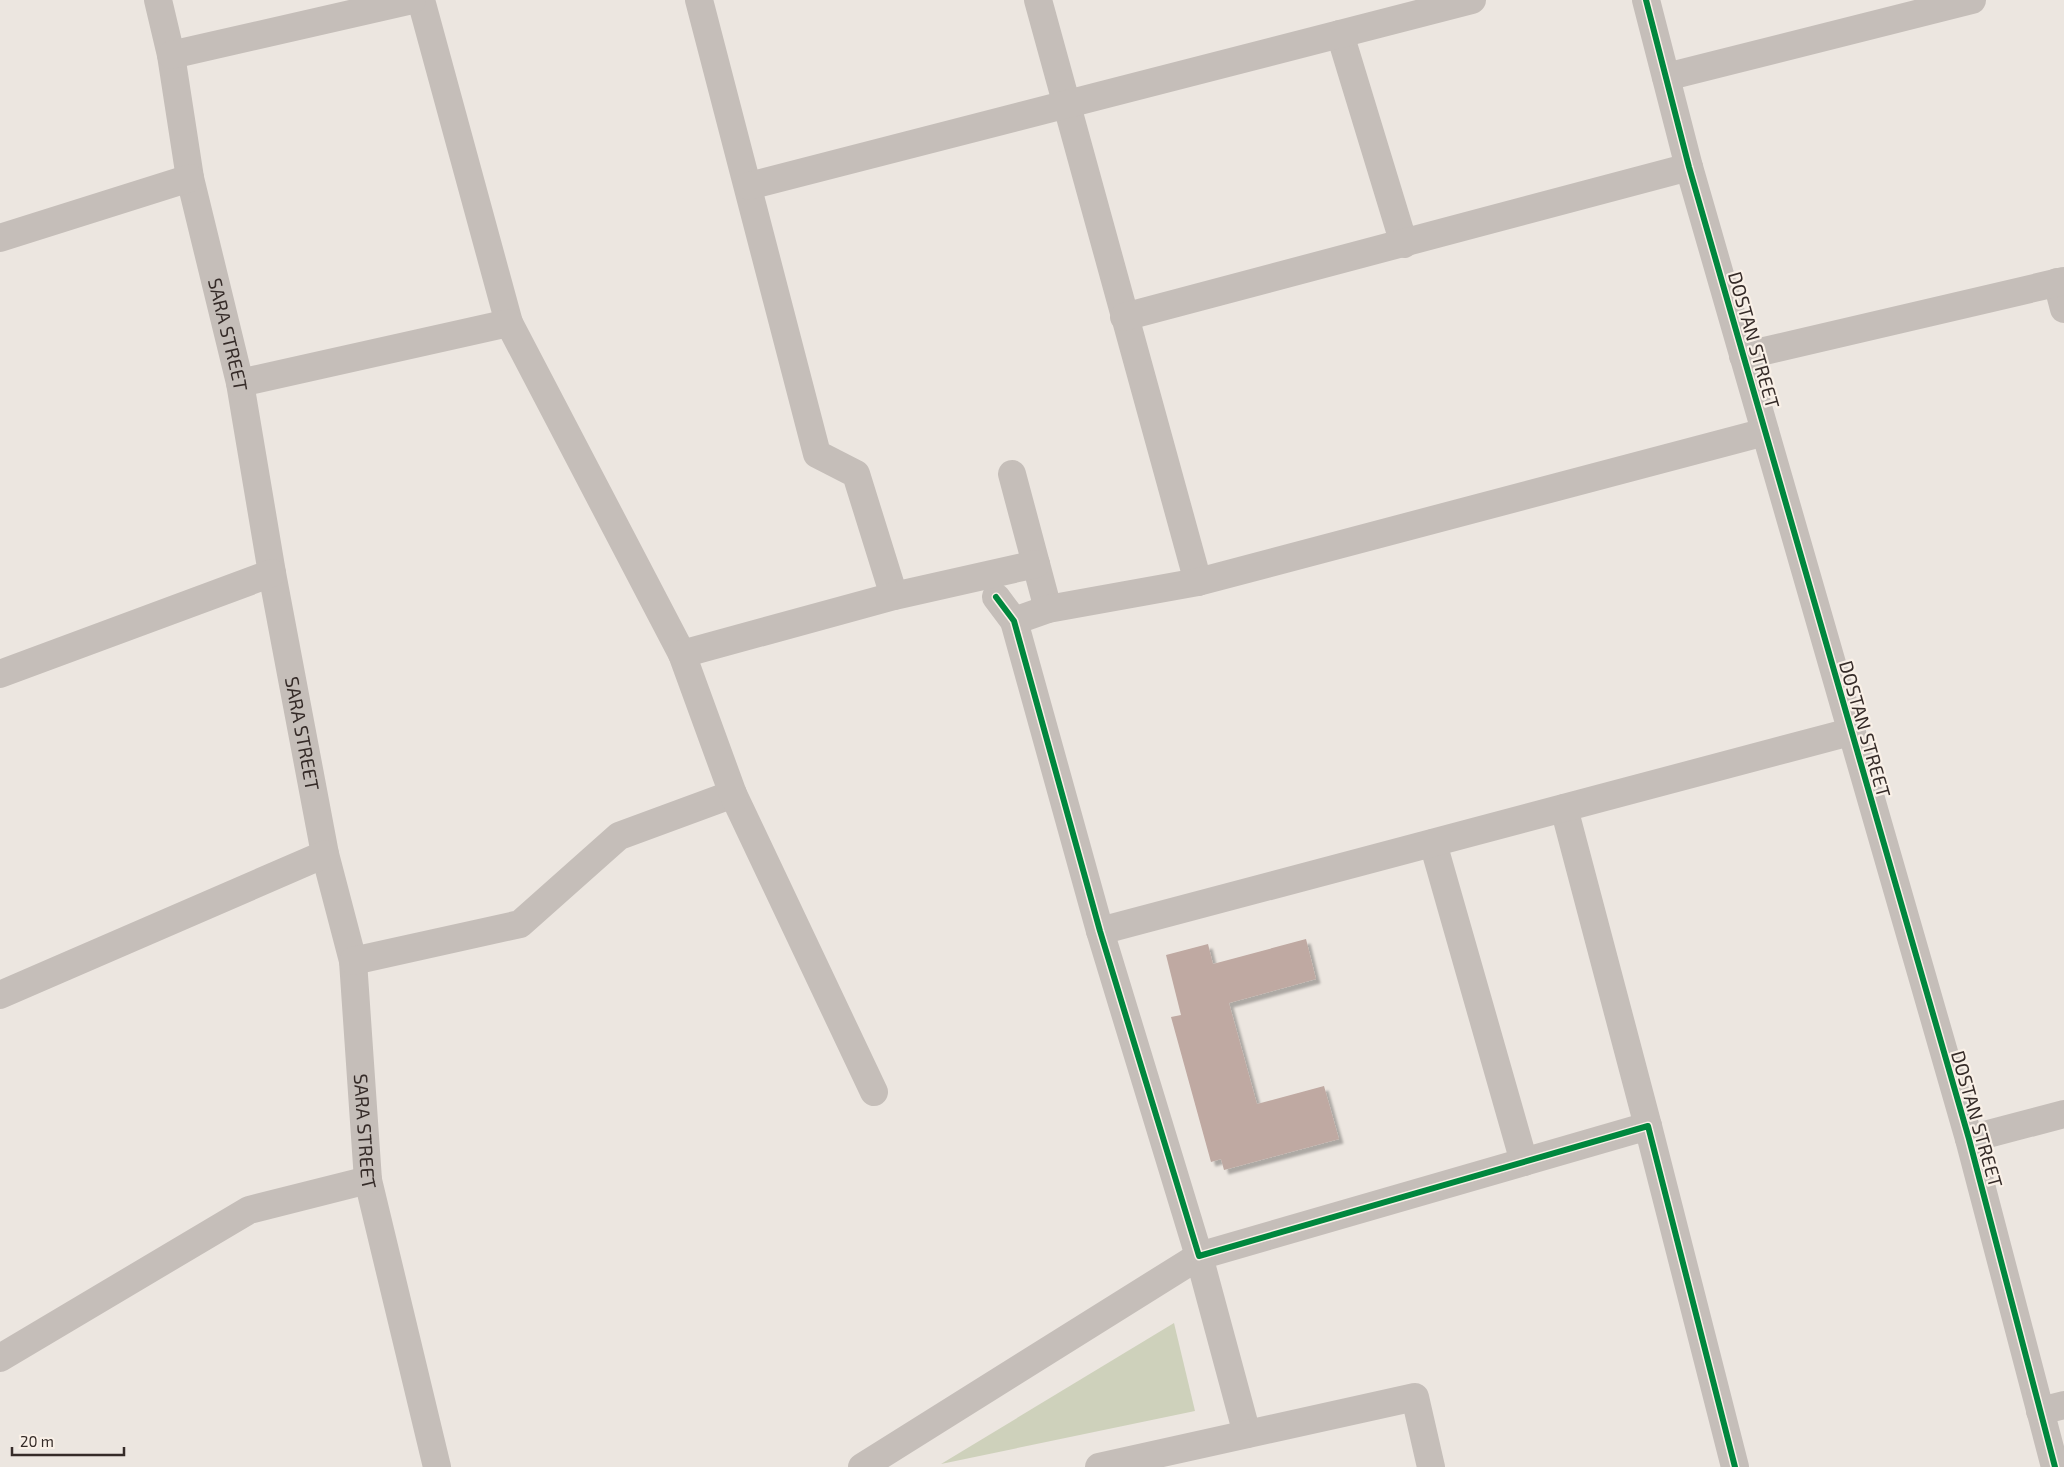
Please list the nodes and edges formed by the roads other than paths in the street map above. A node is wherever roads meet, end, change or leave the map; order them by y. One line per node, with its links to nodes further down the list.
1 (158, 0): 10 (street, SARA STREET)
2 (412, 0): 10 (street)
3 (421, 0): 21 (street)
4 (699, 0): 15 (street)
5 (1038, 0): 12 (street)
6 (1472, 0): 9 (street)
7 (1646, 0): 11 (street, DOSTAN STREET)
8 (1958, 2): 11 (street)
9 (1340, 34): 12 (street); 17 (street)
10 (171, 55): 14 (street, SARA STREET)
11 (1666, 77): 13 (street, DOSTAN STREET)
12 (1066, 105): 15 (street); 20 (street)
13 (1689, 167): 17 (street); 22 (street, DOSTAN STREET)
14 (190, 178): 16 (street); 23 (street, SARA STREET)
15 (749, 186): 29 (street)
16 (0, 238)
17 (1404, 244): 20 (street)
18 (2060, 282): 19 (street); 22 (street)
19 (2064, 309)
20 (1124, 317): 28 (street)
21 (509, 323): 23 (street); 33 (street)
22 (1743, 356): 24 (street, DOSTAN STREET)
23 (240, 383): 27 (street, SARA STREET)
24 (1765, 432): 28 (street); 35 (street, DOSTAN STREET)
25 (1012, 474): 26 (street)
26 (1036, 564): 29 (street); 31 (street)
27 (272, 573): 34 (street); 39 (street, SARA STREET)
28 (1198, 582): 31 (street)
29 (894, 596): 33 (street)
30 (996, 597): 32 (street)
31 (1048, 609): 32 (street)
32 (1014, 621): 40 (street)
33 (682, 654): 36 (street)
34 (0, 674)
35 (1850, 732): 37 (street); 46 (street, DOSTAN STREET)
36 (734, 794): 41 (street); 43 (street)
37 (1564, 808): 38 (street); 45 (street)
38 (1433, 843): 40 (street); 47 (street)
39 (325, 854): 41 (street, SARA STREET); 42 (street)
40 (1100, 931): 49 (street)
41 (353, 961): 48 (street, SARA STREET)
42 (0, 995)
43 (874, 1092)
44 (2064, 1114): 46 (street)
45 (1648, 1126): 47 (street); 57 (street)
46 (1968, 1139): 51 (street, DOSTAN STREET)
47 (1524, 1162): 49 (street)
48 (368, 1180): 50 (street); 53 (street, SARA STREET)
49 (1199, 1256): 52 (street); 54 (street)
50 (0, 1358)
51 (2052, 1408): 58 (street, DOSTAN STREET)
52 (1247, 1434): 55 (street); 56 (street)
53 (437, 1467)
54 (862, 1467)
55 (1099, 1467)
56 (1431, 1467)
57 (1734, 1467)
58 (2055, 1467)

